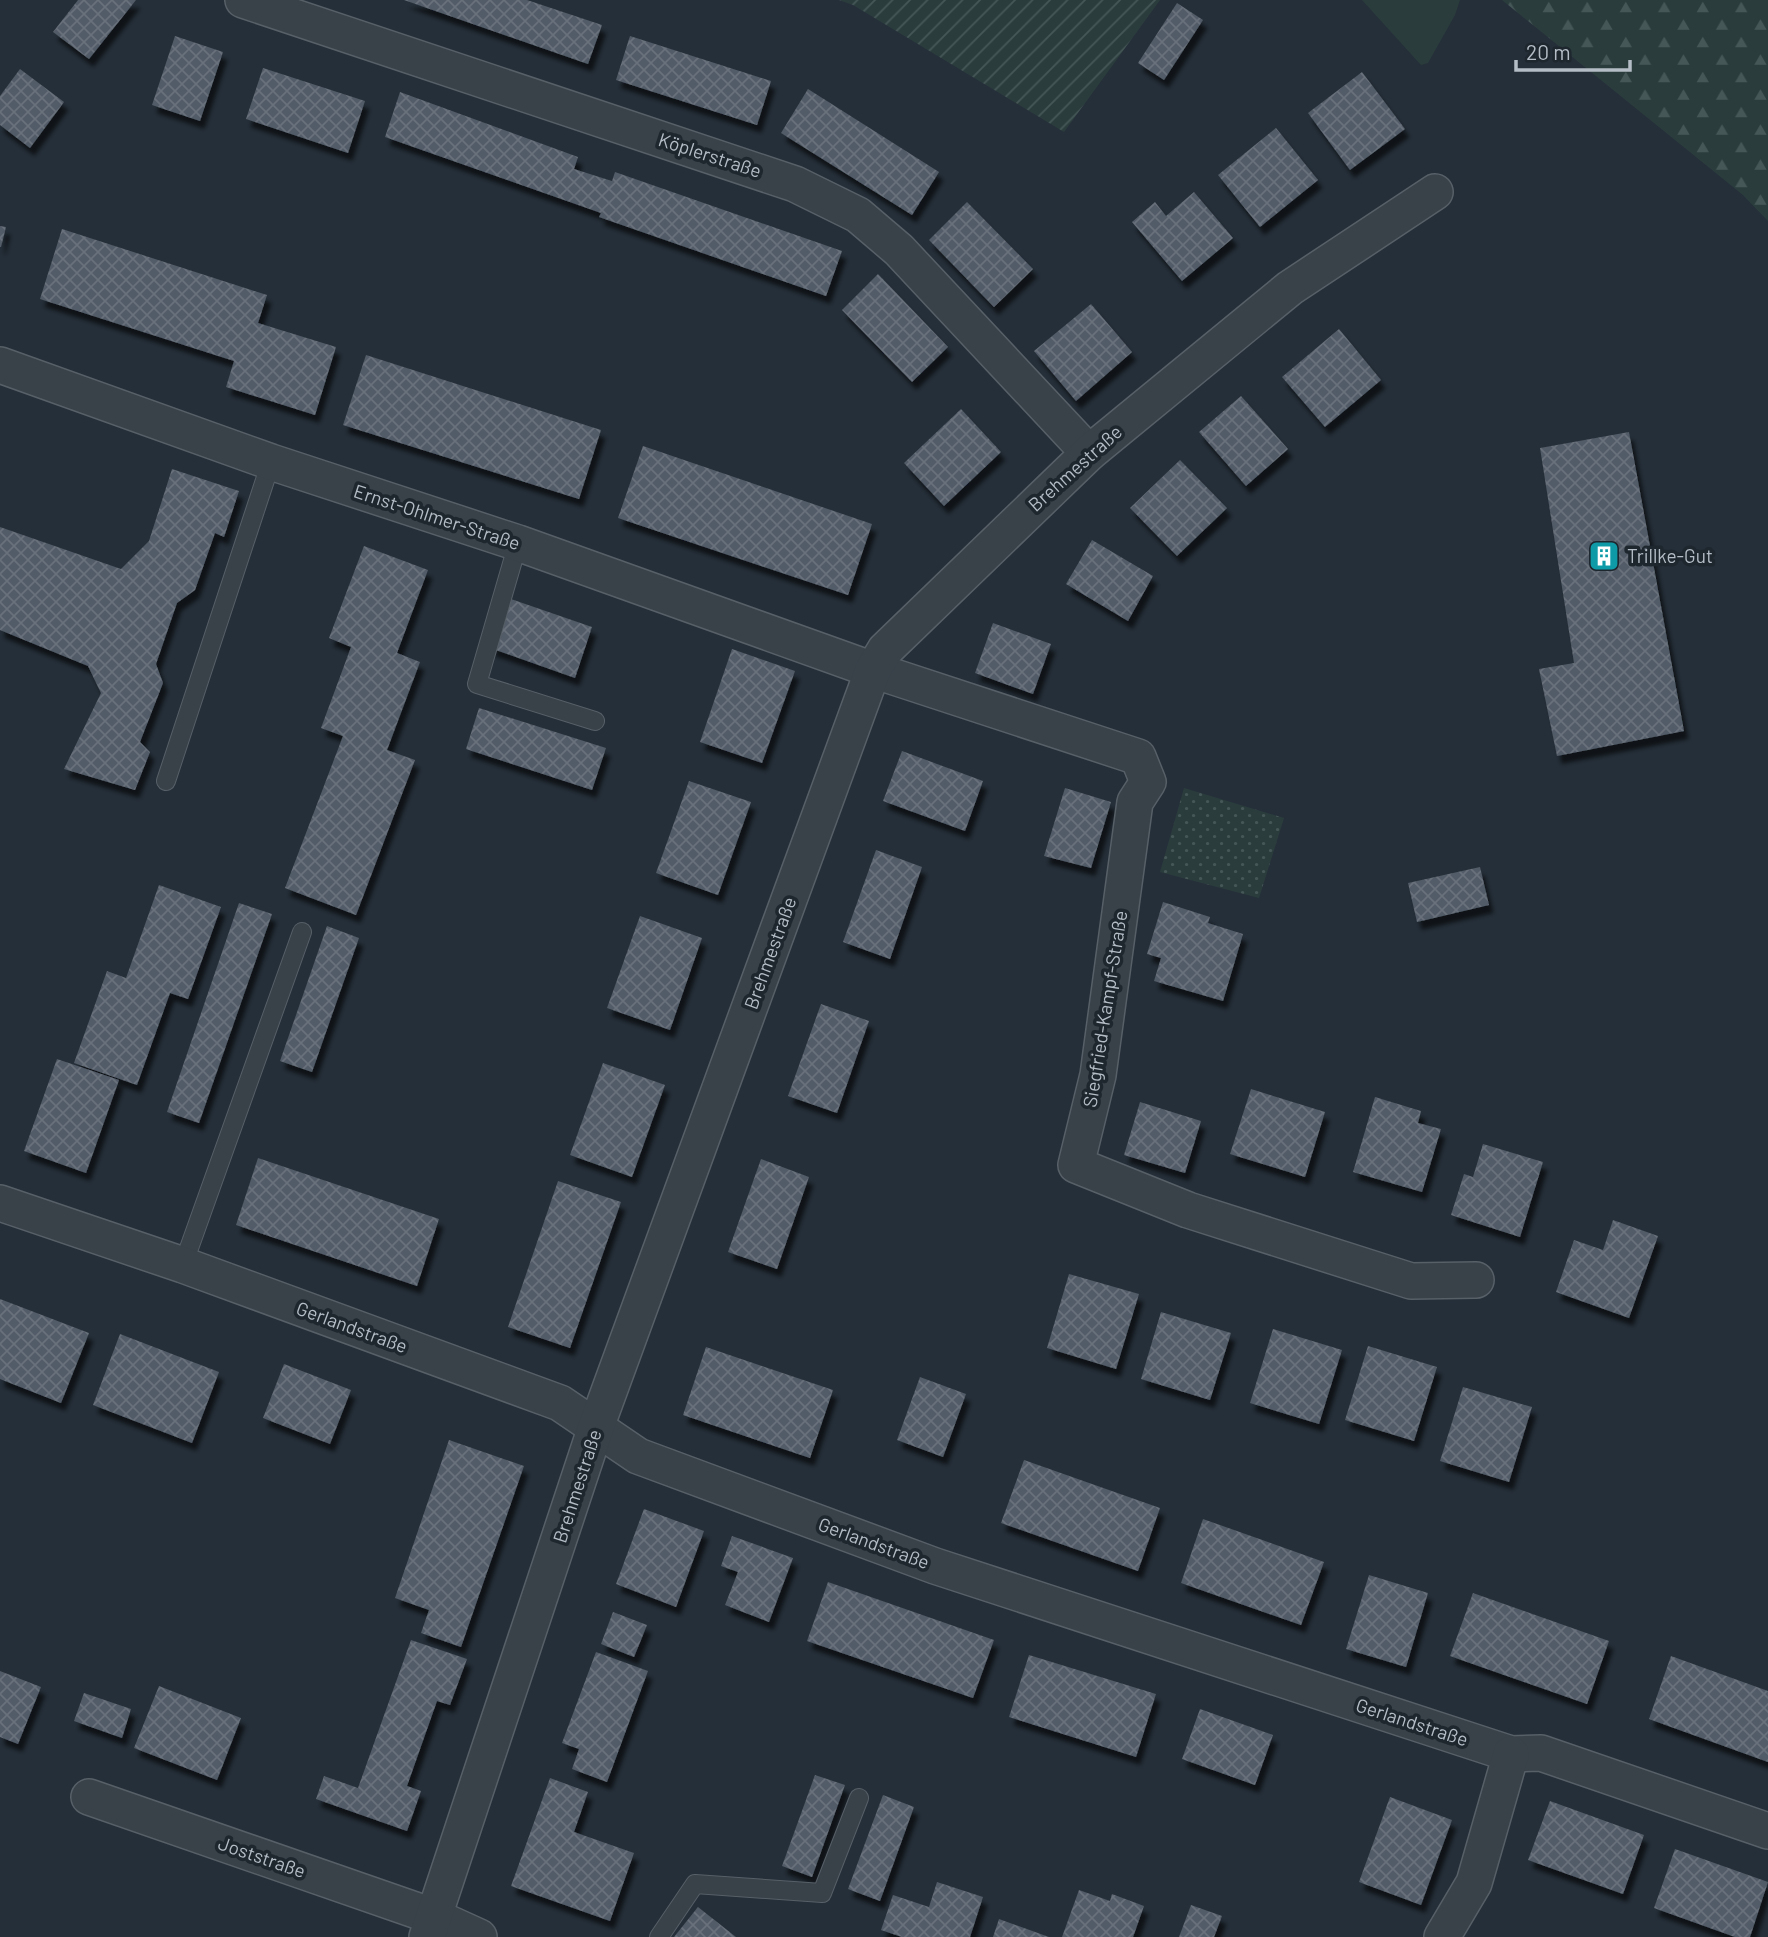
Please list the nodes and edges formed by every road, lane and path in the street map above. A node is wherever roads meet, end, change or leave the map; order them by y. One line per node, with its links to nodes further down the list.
1 (243, 0): 4 (street, Köplerstraße)
2 (1435, 192): 4 (street, Brehmestraße)
3 (0, 365): 5 (street, Ernst-Ohlmer-Straße)
4 (1088, 453): 7 (street, Brehmestraße)
5 (271, 463): 6 (street, Ernst-Ohlmer-Straße); 9 (lane)
6 (518, 543): 7 (street, Ernst-Ohlmer-Straße); 8 (lane)
7 (873, 670): 13 (street, Siegfried-Kampf-Straße); 14 (street, Brehmestraße)
8 (594, 721)
9 (166, 781)
10 (302, 933): 12 (lane)
11 (0, 1203): 12 (street, Gerlandstraße)
12 (183, 1265): 14 (street, Gerlandstraße)
13 (1476, 1280)
14 (596, 1427): 15 (street, Gerlandstraße); 19 (street, Brehmestraße)
15 (1511, 1754): 18 (street, Gerlandstraße); 22 (street)
16 (89, 1797): 19 (street, Joststraße)
17 (859, 1798): 21 (lane)
18 (1768, 1830)
19 (431, 1927): 20 (street, Joststraße)
20 (479, 1937)
21 (659, 1937)
22 (1442, 1937)

